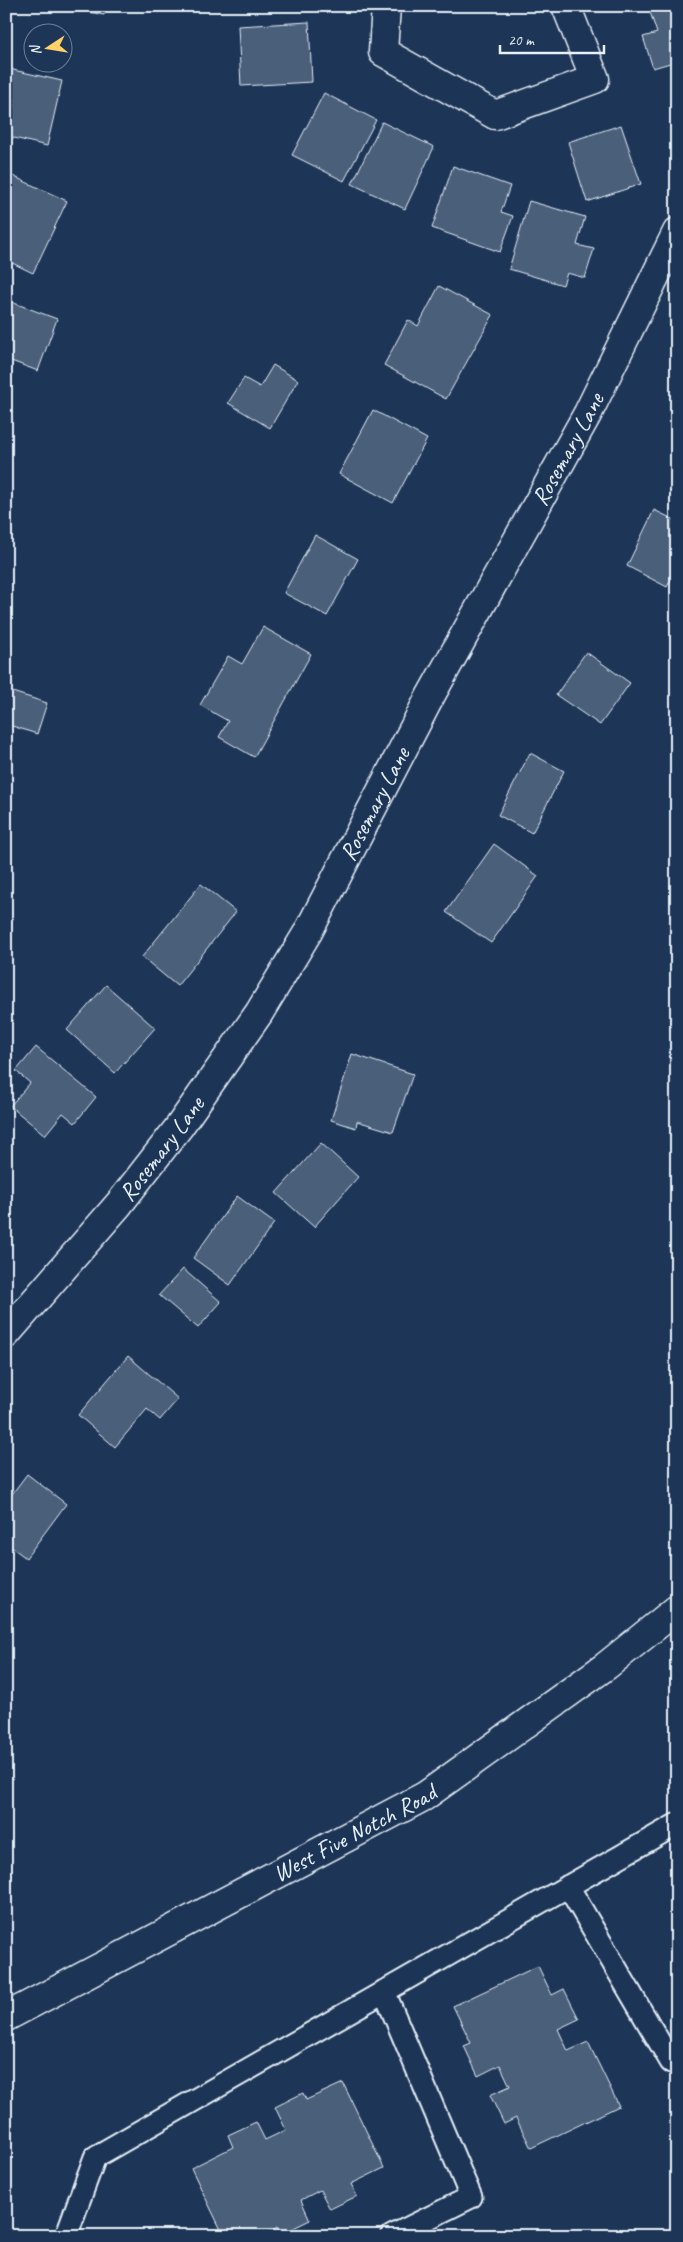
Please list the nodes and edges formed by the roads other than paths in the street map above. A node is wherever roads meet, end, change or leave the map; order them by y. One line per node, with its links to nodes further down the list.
1 (386, 6): 2 (street)
2 (566, 6)
3 (677, 232): 4 (street, Rosemary Lane)
4 (6, 1334)
5 (677, 1609): 9 (street, West Five Notch Road)
6 (677, 1824): 7 (lane)
7 (568, 1886): 8 (lane); 10 (lane)
8 (384, 1991): 11 (lane); 12 (lane)
9 (6, 2017)
10 (671, 2062)
11 (66, 2236)
12 (392, 2236)

